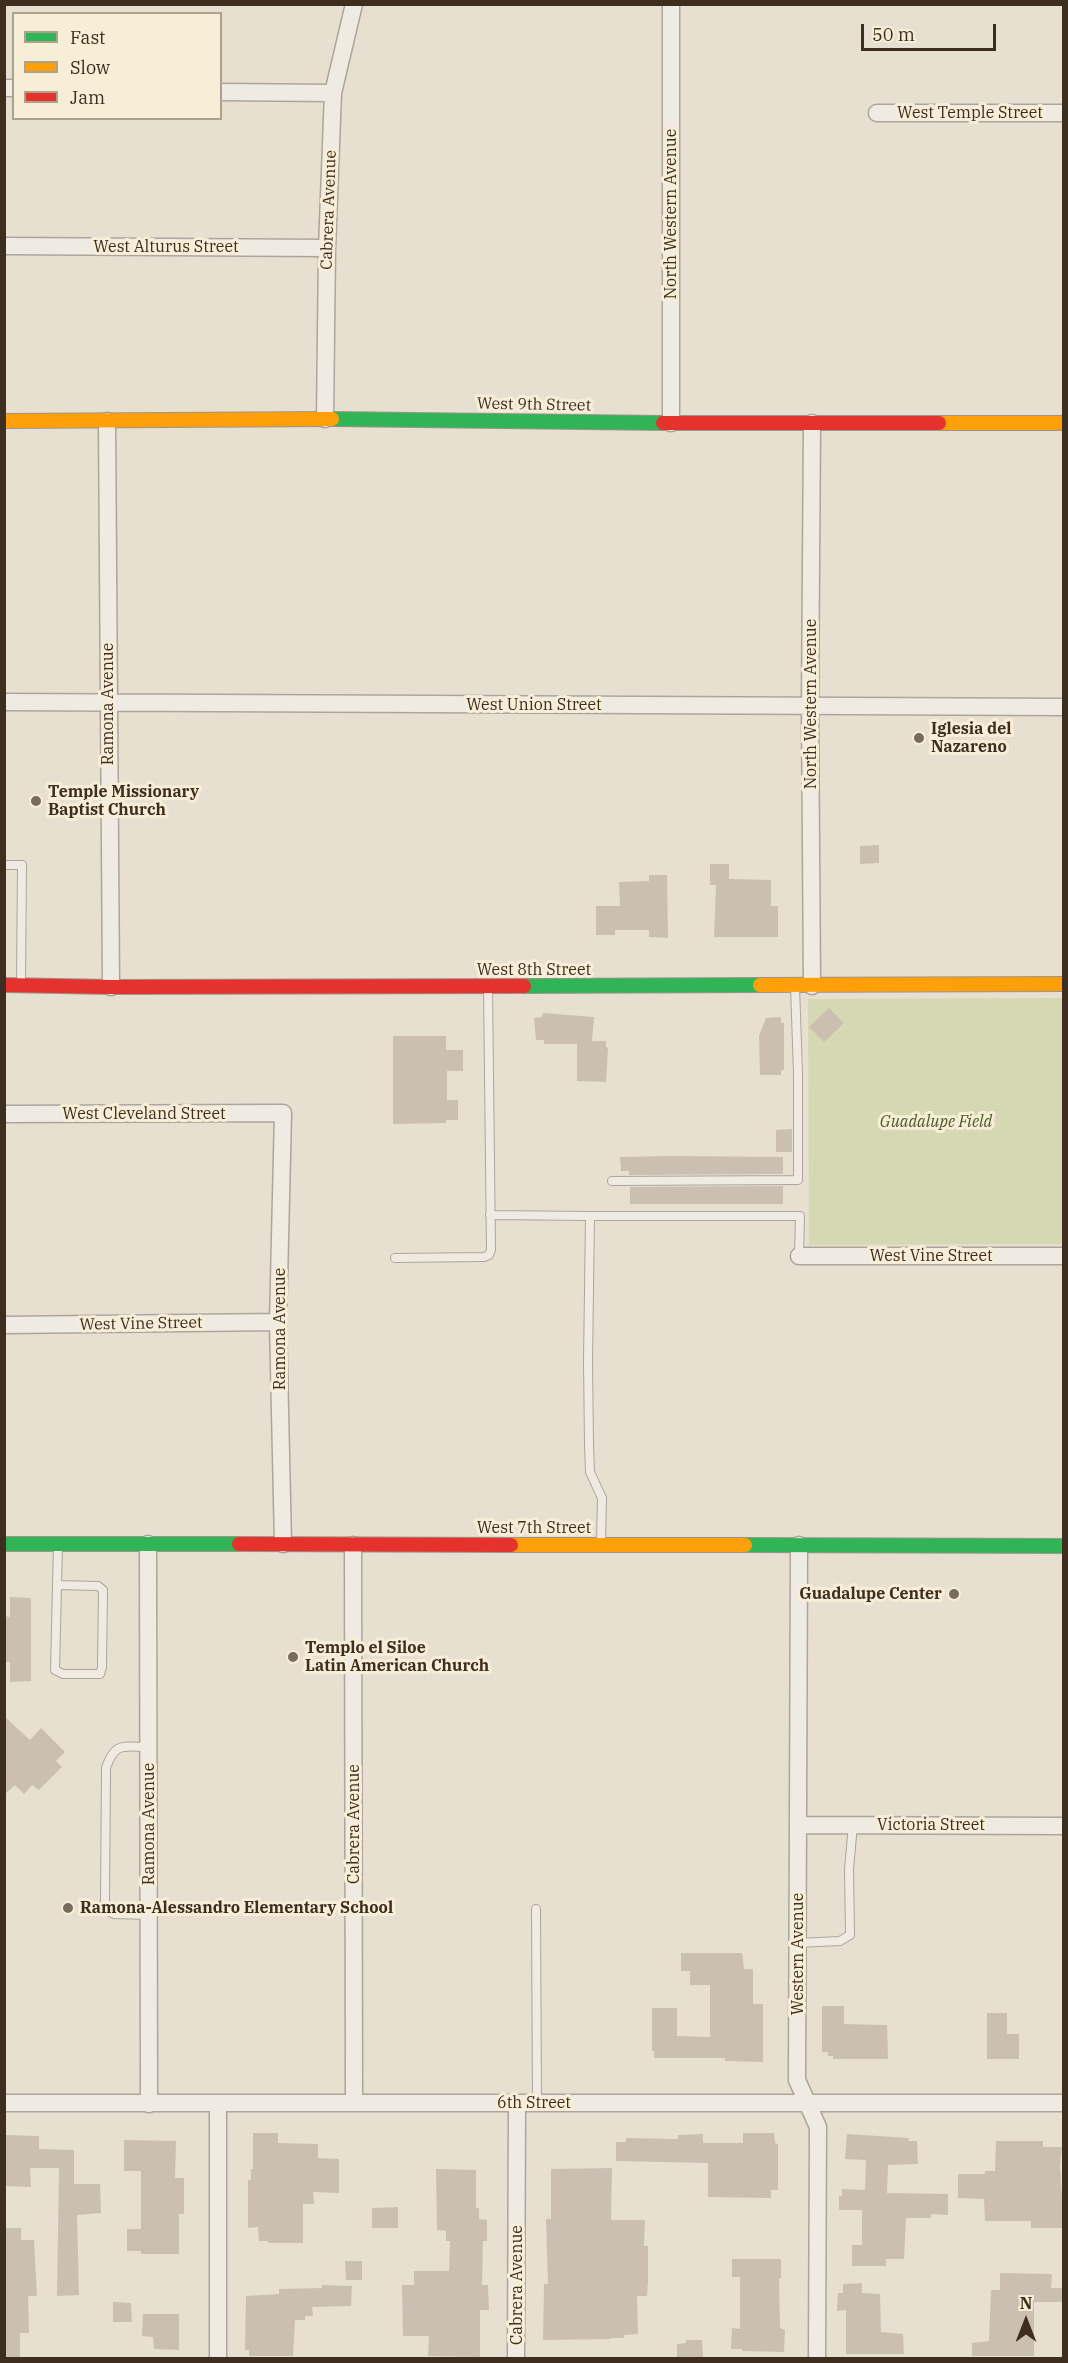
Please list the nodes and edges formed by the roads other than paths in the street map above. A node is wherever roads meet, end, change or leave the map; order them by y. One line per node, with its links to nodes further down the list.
1 (354, 4): 4 (street, Cabrera Avenue)
2 (671, 4): 12 (street, North Western Avenue)
3 (222, 92): 4 (street)
4 (333, 93): 8 (street, Cabrera Avenue)
5 (877, 113): 6 (street, West Temple Street)
6 (1064, 113)
7 (4, 246): 8 (street, West Alturus Street)
8 (327, 248): 9 (street, Cabrera Avenue)
9 (325, 418): 11 (street, West 9th Street); 12 (street, West 9th Street)
10 (4, 421): 11 (street, West 9th Street)
11 (107, 421): 16 (street, Ramona Avenue)
12 (671, 423): 13 (street, West 9th Street)
13 (813, 423): 14 (street, West 9th Street); 17 (street, North Western Avenue)
14 (1064, 423)
15 (4, 702): 16 (street, West Union Street)
16 (108, 702): 17 (street, West Union Street); 26 (street, Ramona Avenue)
17 (810, 708): 18 (street, West Union Street); 25 (street, North Western Avenue)
18 (1064, 708)
19 (4, 865): 22 (lane)
20 (1064, 984): 25 (street, West 8th Street)
21 (4, 985): 22 (street, West 8th Street)
22 (21, 986): 26 (street, West 8th Street)
23 (488, 986): 24 (street, West 8th Street); 26 (street, West 8th Street); 30 (lane)
24 (795, 986): 25 (street, West 8th Street); 29 (lane)
25 (813, 986)
26 (111, 987)
27 (283, 1113): 28 (street, West Cleveland Street); 35 (street, Ramona Avenue)
28 (4, 1114)
29 (612, 1181)
30 (490, 1215): 31 (lane); 34 (lane)
31 (590, 1216): 32 (lane); 42 (lane)
32 (800, 1256): 33 (street, West Vine Street)
33 (1064, 1256)
34 (395, 1258)
35 (278, 1322): 36 (street, West Vine Street); 40 (street, Ramona Avenue)
36 (4, 1325)
37 (4, 1544): 38 (street, West 7th Street)
38 (58, 1544): 39 (street, West 7th Street); 45 (lane)
39 (148, 1544): 40 (street, West 7th Street); 46 (street, Ramona Avenue)
40 (283, 1544): 41 (street, West 7th Street)
41 (353, 1545): 42 (street, West 7th Street); 54 (street, Cabrera Avenue)
42 (600, 1545): 43 (street, West 7th Street)
43 (799, 1545): 44 (street, West 7th Street); 47 (street, Western Avenue)
44 (1064, 1546)
45 (57, 1585): 45 (lane)
46 (149, 1747): 51 (street, Ramona Avenue); 51 (lane)
47 (799, 1825): 48 (street, Victoria Street); 52 (street, Western Avenue)
48 (853, 1825): 49 (street, Victoria Street); 52 (lane)
49 (1064, 1826)
50 (536, 1909): 56 (lane)
51 (149, 1915): 58 (street, Ramona Avenue)
52 (798, 1943): 60 (street, Western Avenue)
53 (4, 2103): 58 (street, 6th Street)
54 (354, 2103): 55 (street, 6th Street); 59 (street, 6th Street)
55 (517, 2103): 56 (street, 6th Street); 62 (street, Cabrera Avenue)
56 (537, 2103): 60 (street, 6th Street)
57 (1064, 2103): 60 (street, 6th Street)
58 (149, 2104): 59 (street, 6th Street)
59 (218, 2104): 61 (street)
60 (807, 2104): 63 (street, Western Avenue)
61 (218, 2358)
62 (516, 2358)
63 (817, 2358)

